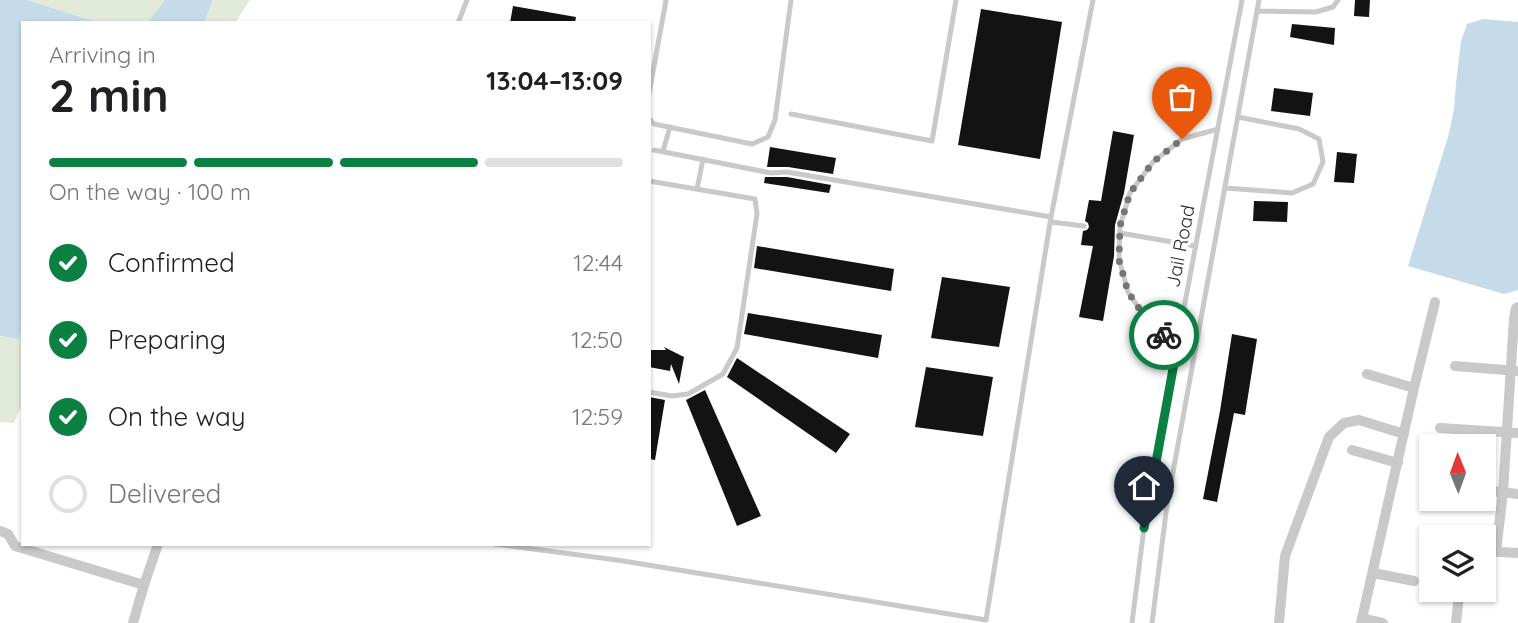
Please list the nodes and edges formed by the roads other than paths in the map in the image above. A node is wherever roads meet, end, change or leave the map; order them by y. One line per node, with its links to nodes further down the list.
1 (467, 0): 10 (lane)
2 (666, 0): 11 (lane)
3 (791, 0): 15 (lane)
4 (956, 0): 12 (lane)
5 (1093, 0): 23 (lane)
6 (1242, 0): 16 (lane, Jail Road)
7 (1259, 0): 9 (lane)
8 (1338, 0): 9 (lane)
9 (1257, 10): 13 (lane)
10 (459, 21)
11 (651, 83)
12 (791, 114)
13 (1238, 117): 21 (lane); 21 (lane)
14 (651, 120): 15 (lane)
15 (670, 127): 18 (lane)
16 (1218, 129): 25 (lane); 26 (lane, Jail Road)
17 (654, 150): 18 (lane)
18 (663, 151): 19 (lane)
19 (703, 159): 22 (lane); 23 (lane)
20 (651, 181): 22 (lane)
21 (1225, 188): 55 (lane)
22 (697, 189): 34 (lane)
23 (1051, 219): 24 (lane); 45 (lane)
24 (1084, 226)
25 (1120, 233): 26 (lane); 29 (lane)
26 (1196, 246): 29 (lane, Jail Road)
27 (1435, 302): 33 (street)
28 (1517, 315): 31 (street)
29 (1177, 347): 54 (lane, Jail Road)
30 (1455, 366): 31 (street)
31 (1514, 371): 36 (street)
32 (1367, 374): 33 (street)
33 (1414, 388): 37 (street)
34 (651, 392)
35 (1440, 428): 36 (street)
36 (1512, 432): 41 (street)
37 (1404, 434): 39 (street); 56 (street)
38 (1352, 450): 39 (street)
39 (1398, 463): 48 (street)
40 (1496, 491): 41 (street)
41 (1503, 492): 42 (street); 46 (street)
42 (1518, 494)
43 (0, 531): 50 (street)
44 (157, 546): 50 (street)
45 (508, 546)
46 (1496, 552): 47 (street)
47 (1518, 553)
48 (1373, 573): 49 (street); 52 (street)
49 (1414, 581)
50 (144, 585): 53 (street)
51 (1459, 602): 58 (street)
52 (1362, 620): 57 (street)
53 (133, 623)
54 (1132, 623)
55 (1152, 623)
56 (1279, 623)
57 (1383, 623)
58 (1457, 623)

